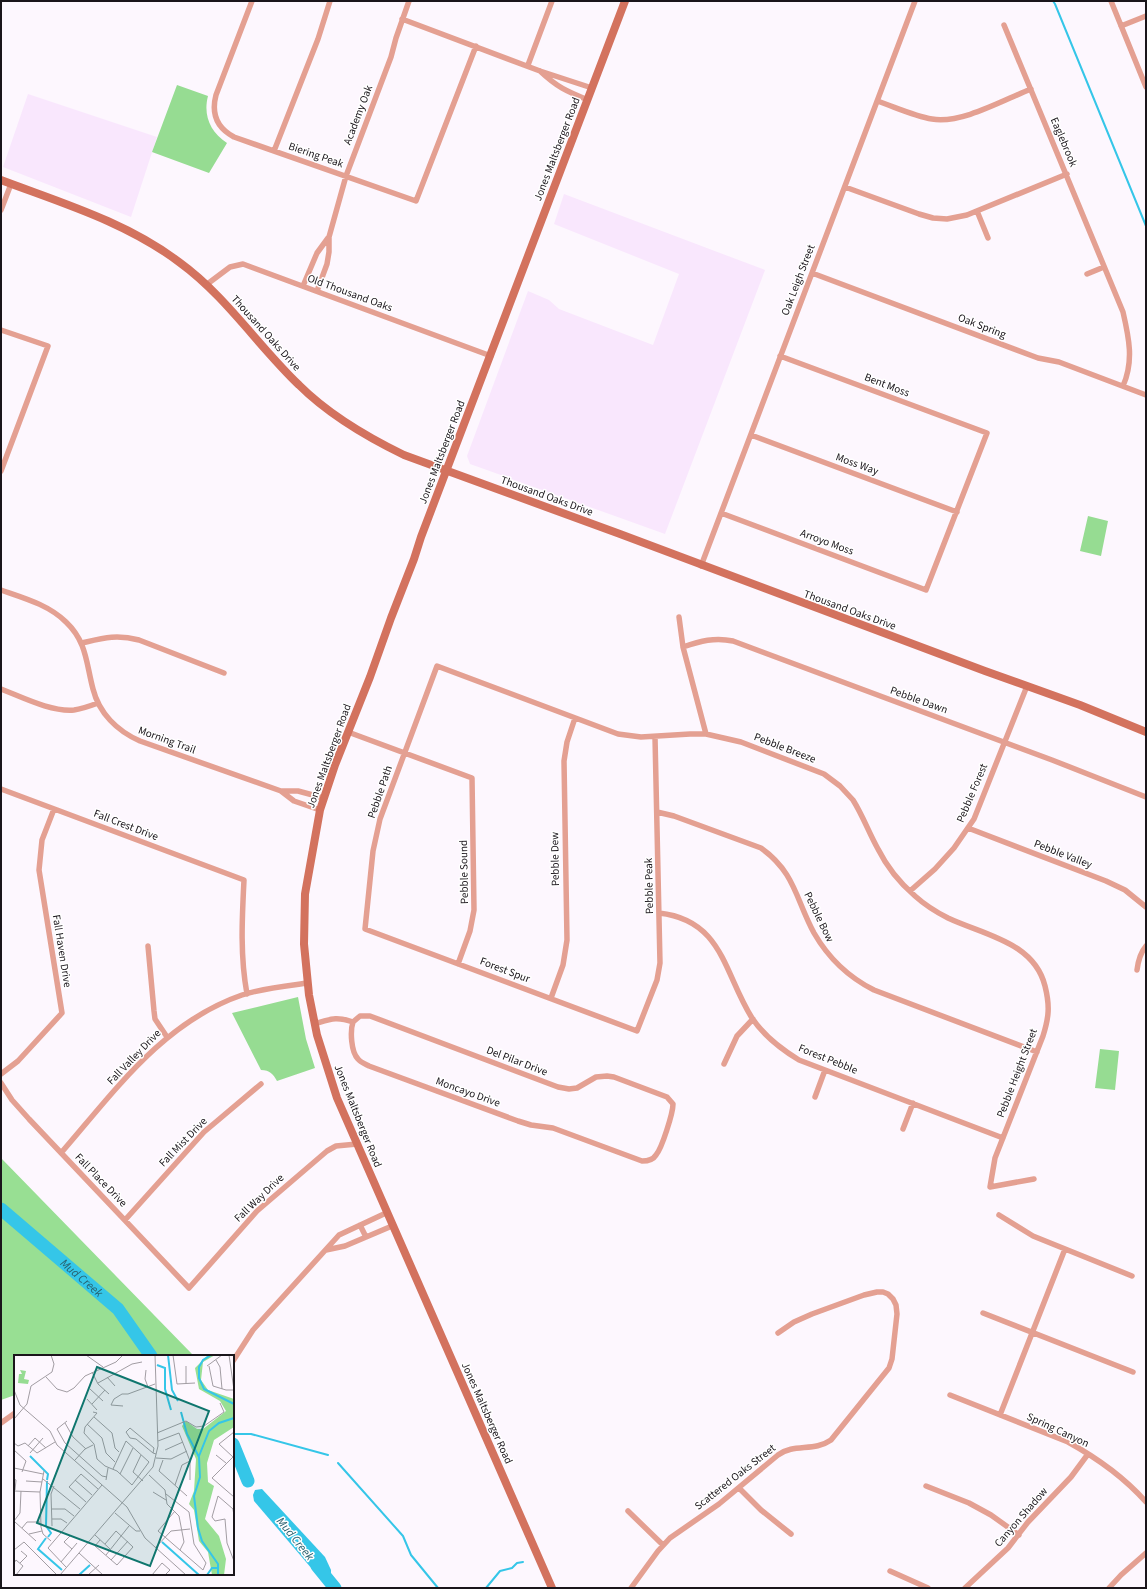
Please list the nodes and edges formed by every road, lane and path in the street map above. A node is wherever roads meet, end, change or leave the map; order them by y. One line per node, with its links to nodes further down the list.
1 (252, 1): 20 (street, Biering Peak)
2 (330, 1): 20 (street)
3 (409, 1): 9 (street, Academy Oak)
4 (552, 1): 13 (street)
5 (625, 1): 16 (main road, Jones Maltsberger Road)
6 (915, 1): 19 (street, Oak Leigh Street)
7 (1112, 1): 11 (street)
8 (1146, 16): 11 (street)
9 (402, 19): 12 (street); 22 (street, Academy Oak)
10 (1004, 25): 17 (street, Eaglebrook)
11 (1121, 26): 15 (street)
12 (476, 46): 13 (street); 22 (street, Biering Peak)
13 (528, 65): 14 (street)
14 (540, 70): 16 (street); 18 (street)
15 (1146, 87)
16 (592, 88): 18 (main road, Jones Maltsberger Road)
17 (1031, 89): 19 (street); 21 (street, Eaglebrook)
18 (588, 100): 37 (main road, Jones Maltsberger Road)
19 (877, 100): 25 (street, Oak Leigh Street)
20 (274, 151): 22 (street, Biering Peak)
21 (1067, 174): 27 (street); 30 (street, Eaglebrook)
22 (346, 176): 28 (street, Academy Oak)
23 (1, 180): 24 (main road, Thousand Oaks Drive)
24 (11, 184): 26 (street); 33 (main road, Thousand Oaks Drive)
25 (845, 187): 27 (street); 31 (street, Oak Leigh Street)
26 (1, 210)
27 (977, 211): 29 (street)
28 (329, 237): 34 (street, Academy Oak); 35 (street, Academy Oak)
29 (988, 238)
30 (1104, 267): 32 (street); 39 (street, Eaglebrook)
31 (812, 273): 38 (street, Oak Leigh Street); 39 (street, Oak Spring)
32 (1087, 274)
33 (206, 285): 34 (street, Old Thousand Oaks); 43 (main road, Thousand Oaks Drive)
34 (303, 286): 35 (street, Old Thousand Oaks)
35 (317, 291): 37 (street, Old Thousand Oaks)
36 (1, 330): 42 (street)
37 (491, 356): 43 (main road, Jones Maltsberger Road)
38 (780, 356): 41 (street, Oak Leigh Street); 44 (street, Bent Moss)
39 (1123, 386): 40 (street, Oak Spring)
40 (1146, 395)
41 (751, 435): 44 (street, Moss Way); 45 (street, Oak Leigh Street)
42 (1, 471)
43 (447, 471): 46 (main road, Thousand Oaks Drive); 57 (main road, Jones Maltsberger Road)
44 (957, 512): 45 (street, Arroyo Moss)
45 (721, 513): 46 (street, Oak Leigh Street)
46 (701, 566): 53 (main road, Thousand Oaks Drive)
47 (1, 590): 49 (street, Morning Trail)
48 (679, 617): 50 (street)
49 (82, 643): 52 (street); 55 (street, Morning Trail)
50 (683, 647): 59 (street); 61 (street, Pebble Dawn)
51 (437, 666): 56 (street, Pebble Breeze); 62 (street, Pebble Path)
52 (224, 673)
53 (1027, 686): 58 (main road, Thousand Oaks Drive); 61 (street, Pebble Forest)
54 (1, 689): 55 (street)
55 (98, 703): 64 (street, Morning Trail)
56 (575, 718): 60 (street, Pebble Breeze); 82 (street, Pebble Dew)
57 (348, 732): 62 (street); 66 (main road, Jones Maltsberger Road)
58 (1146, 732)
59 (706, 734): 60 (street, Pebble Breeze); 71 (street, Pebble Breeze)
60 (656, 737): 69 (street, Pebble Peak)
61 (1004, 742): 65 (street, Pebble Dawn); 70 (street, Pebble Forest)
62 (404, 753): 74 (street, Pebble Path); 77 (street, Pebble Sound)
63 (1, 789): 67 (street, Fall Crest Drive)
64 (281, 791): 66 (street, Morning Trail); 68 (street, Morning Trail)
65 (1146, 797)
66 (324, 798): 68 (main road, Jones Maltsberger Road)
67 (54, 809): 81 (street, Fall Crest Drive); 91 (street, Fall Haven Drive)
68 (320, 810): 80 (main road, Jones Maltsberger Road)
69 (657, 812): 73 (street, Pebble Peak); 88 (street, Pebble Bow)
70 (968, 828): 71 (street, Pebble Forest); 72 (street, Pebble Valley)
71 (910, 891): 79 (street, Pebble Breeze)
72 (1146, 907)
73 (659, 913): 83 (street, Forest Pebble); 86 (street, Pebble Peak)
74 (365, 929): 77 (street, Forest Spur)
75 (148, 946): 87 (street)
76 (1146, 946): 78 (street)
77 (458, 964): 82 (street, Forest Spur)
78 (1138, 970)
79 (1044, 982): 88 (street, Pebble Height Street)
80 (308, 983): 81 (street, Fall Valley Drive); 85 (main road, Jones Maltsberger Road)
81 (247, 994): 87 (street, Fall Valley Drive)
82 (551, 998): 86 (street, Forest Spur)
83 (753, 1019): 89 (street); 90 (street, Forest Pebble)
84 (353, 1022): 85 (street); 100 (street, Moncayo Drive); 100 (street, Del Pilar Drive)
85 (314, 1024): 98 (main road, Jones Maltsberger Road)
86 (637, 1031)
87 (167, 1037): 99 (street, Fall Valley Drive)
88 (1037, 1052): 97 (street, Pebble Height Street)
89 (724, 1064)
90 (825, 1070): 94 (street); 95 (street, Forest Pebble)
91 (1, 1074)
92 (1, 1084): 99 (street, Fall Place Drive)
93 (261, 1084): 104 (street, Fall Mist Drive)
94 (815, 1097)
95 (912, 1103): 96 (street); 97 (street, Forest Pebble)
96 (903, 1129)
97 (1003, 1138): 101 (street, Pebble Height Street)
98 (357, 1144): 102 (main road, Jones Maltsberger Road); 111 (street, Fall Way Drive)
99 (61, 1153): 104 (street, Fall Place Drive)
100 (649, 1160)
101 (1034, 1180)
102 (386, 1213): 105 (street); 106 (main road, Jones Maltsberger Road)
103 (999, 1215): 108 (street)
104 (125, 1220): 111 (street, Fall Place Drive)
105 (360, 1225): 107 (street); 109 (street)
106 (392, 1226): 107 (street); 131 (main road, Jones Maltsberger Road)
107 (366, 1237): 109 (street)
108 (1065, 1249): 110 (street); 113 (street)
109 (326, 1250): 115 (street)
110 (1132, 1276)
111 (189, 1288)
112 (983, 1313): 113 (street)
113 (1032, 1332): 116 (street); 119 (street)
114 (778, 1333): 123 (street, Scattered Oaks Street)
115 (234, 1359)
116 (1132, 1372)
117 (950, 1395): 119 (street, Spring Canyon)
118 (14, 1414): 120 (street)
119 (1000, 1415): 121 (street, Spring Canyon)
120 (1, 1423)
121 (1088, 1454): 124 (street, Spring Canyon); 127 (street, Canyon Shadow)
122 (926, 1486): 127 (street)
123 (739, 1488): 126 (street); 128 (street, Scattered Oaks Street)
124 (1146, 1502)
125 (628, 1511): 128 (street)
126 (791, 1534)
127 (1019, 1535): 134 (street, Canyon Shadow)
128 (663, 1545): 132 (street, Scattered Oaks Street)
129 (1146, 1554): 135 (street)
130 (890, 1571): 133 (street)
131 (552, 1588)
132 (631, 1588)
133 (928, 1588)
134 (965, 1588)
135 (1109, 1588)

